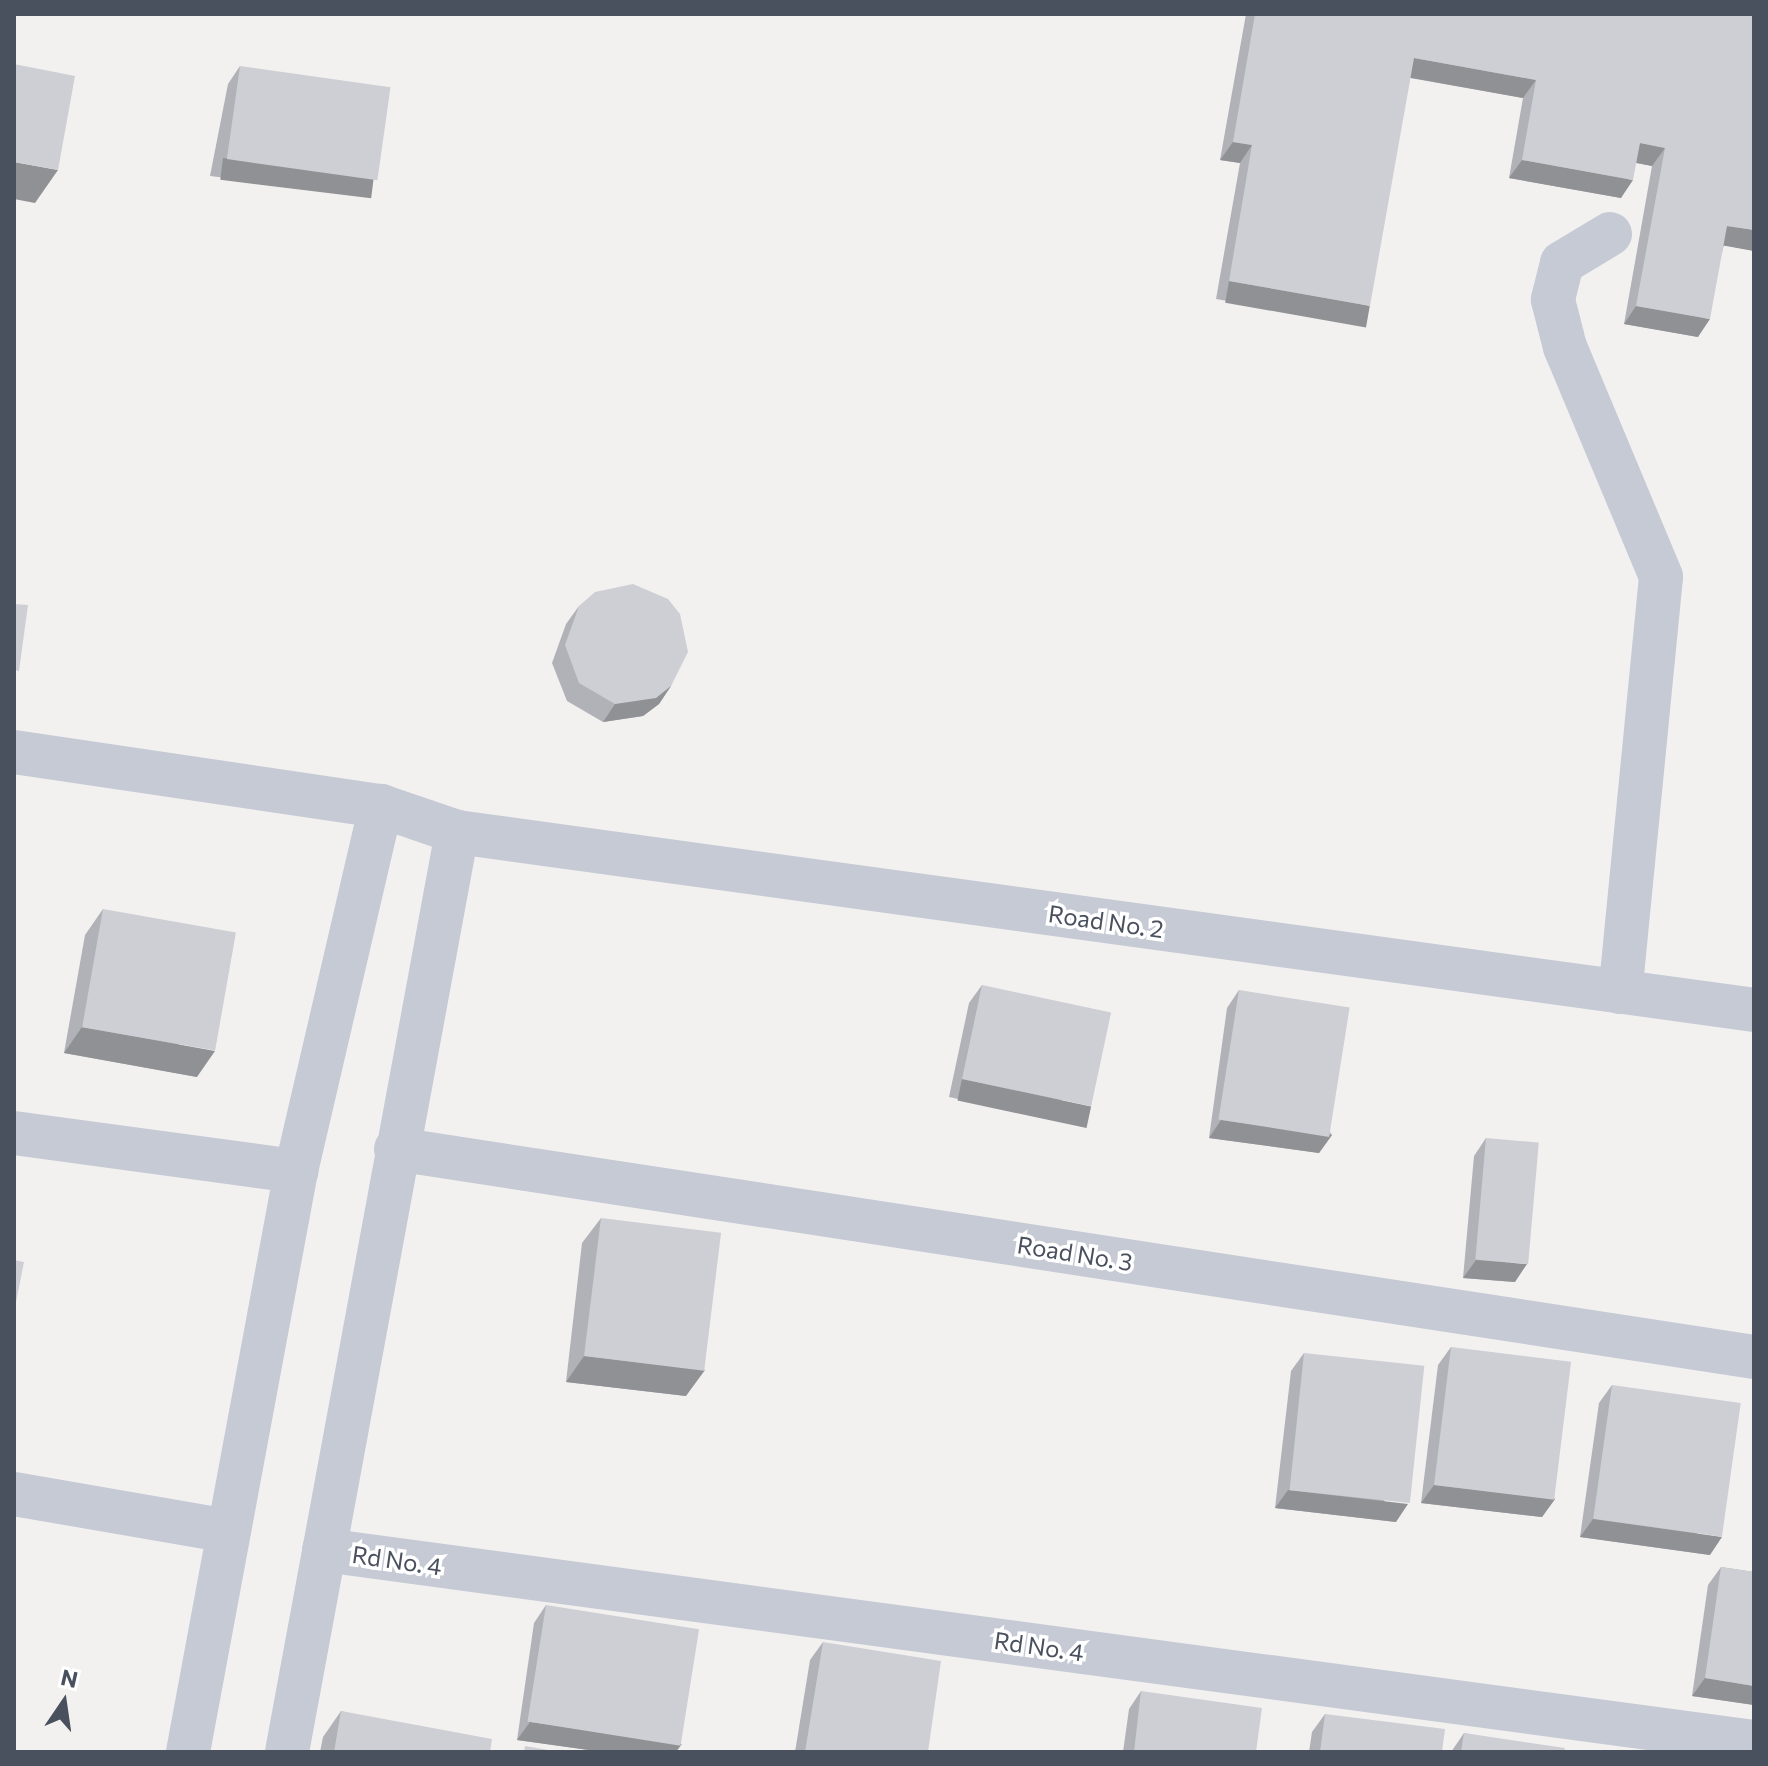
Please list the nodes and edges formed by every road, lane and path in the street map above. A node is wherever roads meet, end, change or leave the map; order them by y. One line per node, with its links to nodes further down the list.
1 (1610, 234): 5 (street)
2 (14, 752): 3 (street, Road No. 2)
3 (381, 806): 4 (street, Road No. 2); 9 (street)
4 (457, 832): 5 (street, Road No. 2); 8 (street)
5 (1620, 992): 6 (street, Road No. 2)
6 (1754, 1010)
7 (14, 1133): 9 (street)
8 (396, 1149): 10 (street, Road No. 3); 13 (street)
9 (296, 1171): 12 (street)
10 (1754, 1357)
11 (14, 1494): 12 (street)
12 (229, 1531): 15 (street)
13 (324, 1550): 14 (street, Rd No. 4); 16 (street)
14 (1754, 1742)
15 (188, 1752)
16 (287, 1752)

